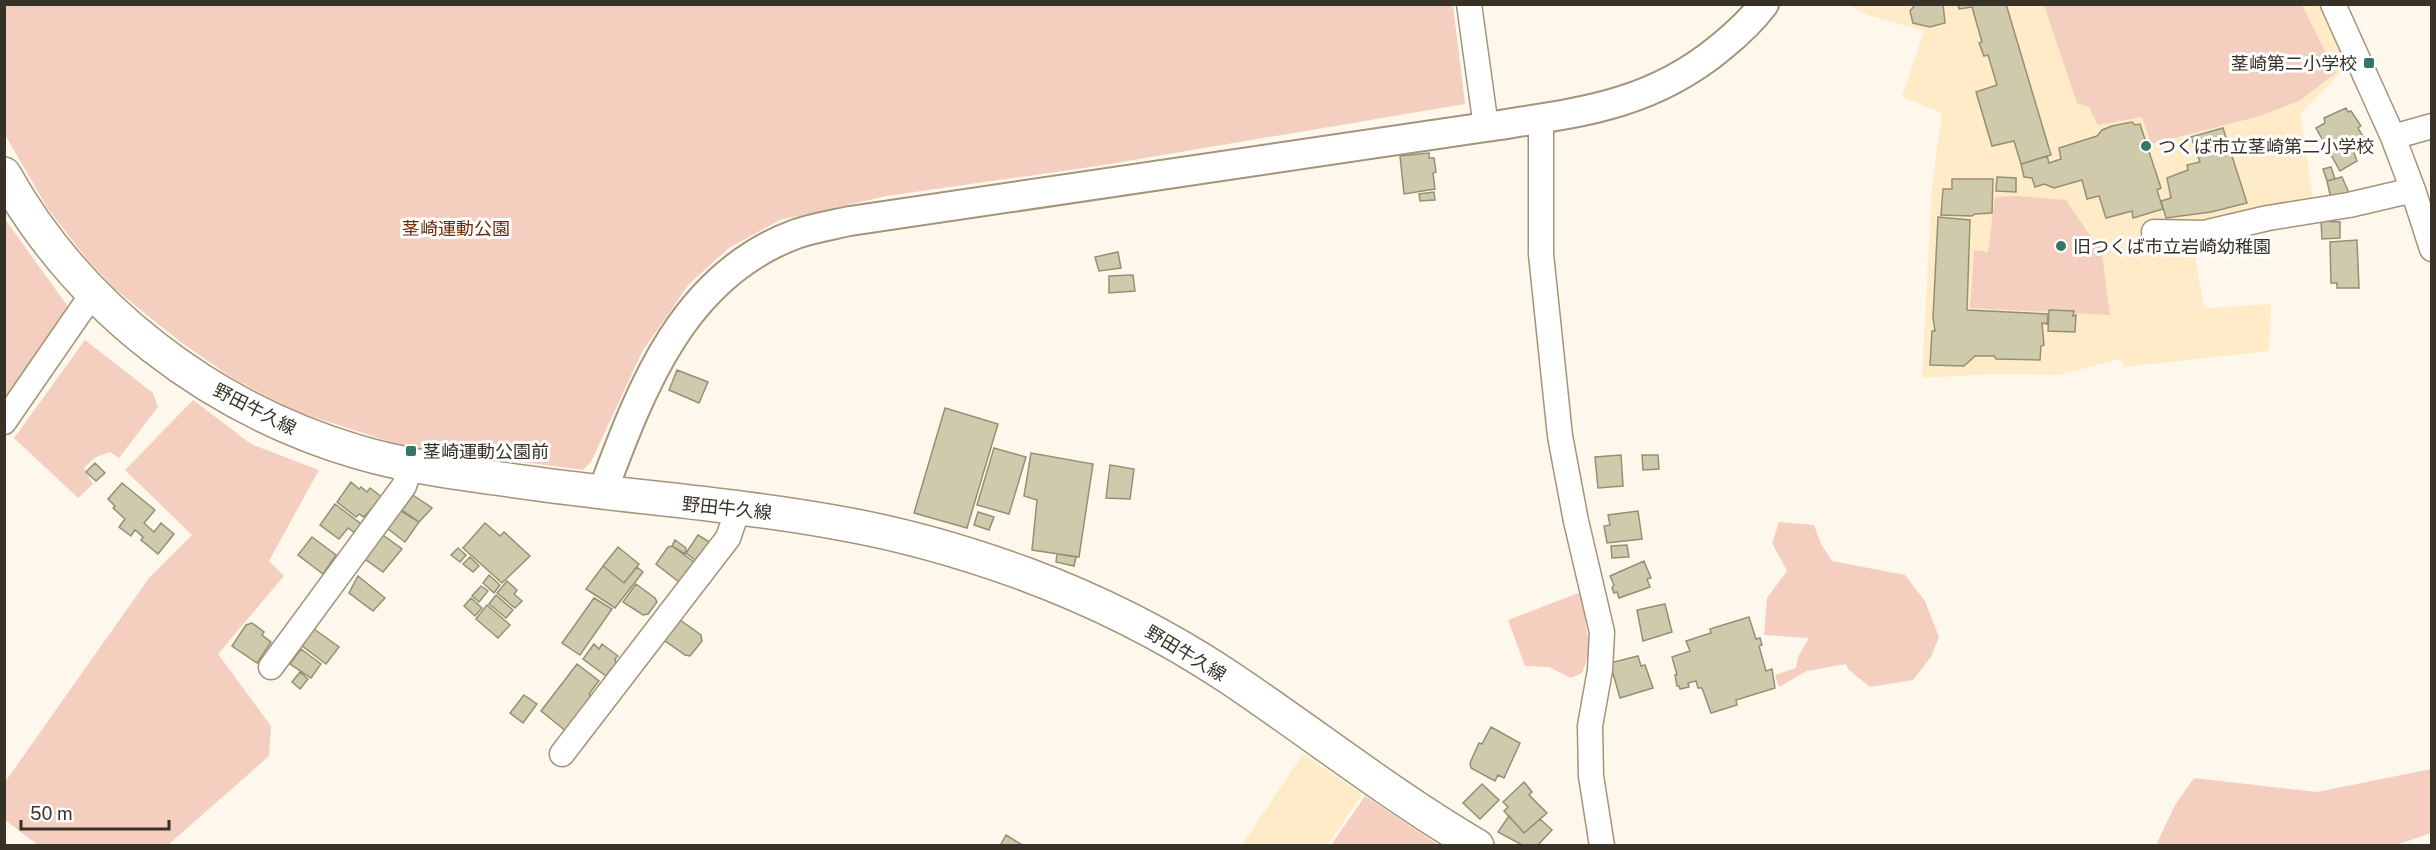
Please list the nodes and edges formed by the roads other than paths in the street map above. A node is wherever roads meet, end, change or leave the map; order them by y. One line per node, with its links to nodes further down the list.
1 (1469, 4): 6 (street)
2 (1764, 4): 4 (street)
3 (2333, 4): 7 (street)
4 (1541, 119): 6 (street); 20 (street)
5 (2432, 126): 7 (street)
6 (1486, 127): 15 (street)
7 (2393, 137): 9 (street)
8 (4, 174): 12 (main road, 野田牛久線)
9 (2413, 190): 10 (street); 11 (street)
10 (2154, 232)
11 (2432, 249)
12 (93, 293): 13 (street); 14 (main road, 野田牛久線)
13 (4, 422)
14 (411, 465): 15 (main road, 野田牛久線); 17 (street)
15 (603, 494): 16 (main road, 野田牛久線)
16 (738, 509): 18 (street); 19 (main road, 野田牛久線)
17 (272, 667)
18 (562, 754)
19 (1477, 846)
20 (1602, 846)

